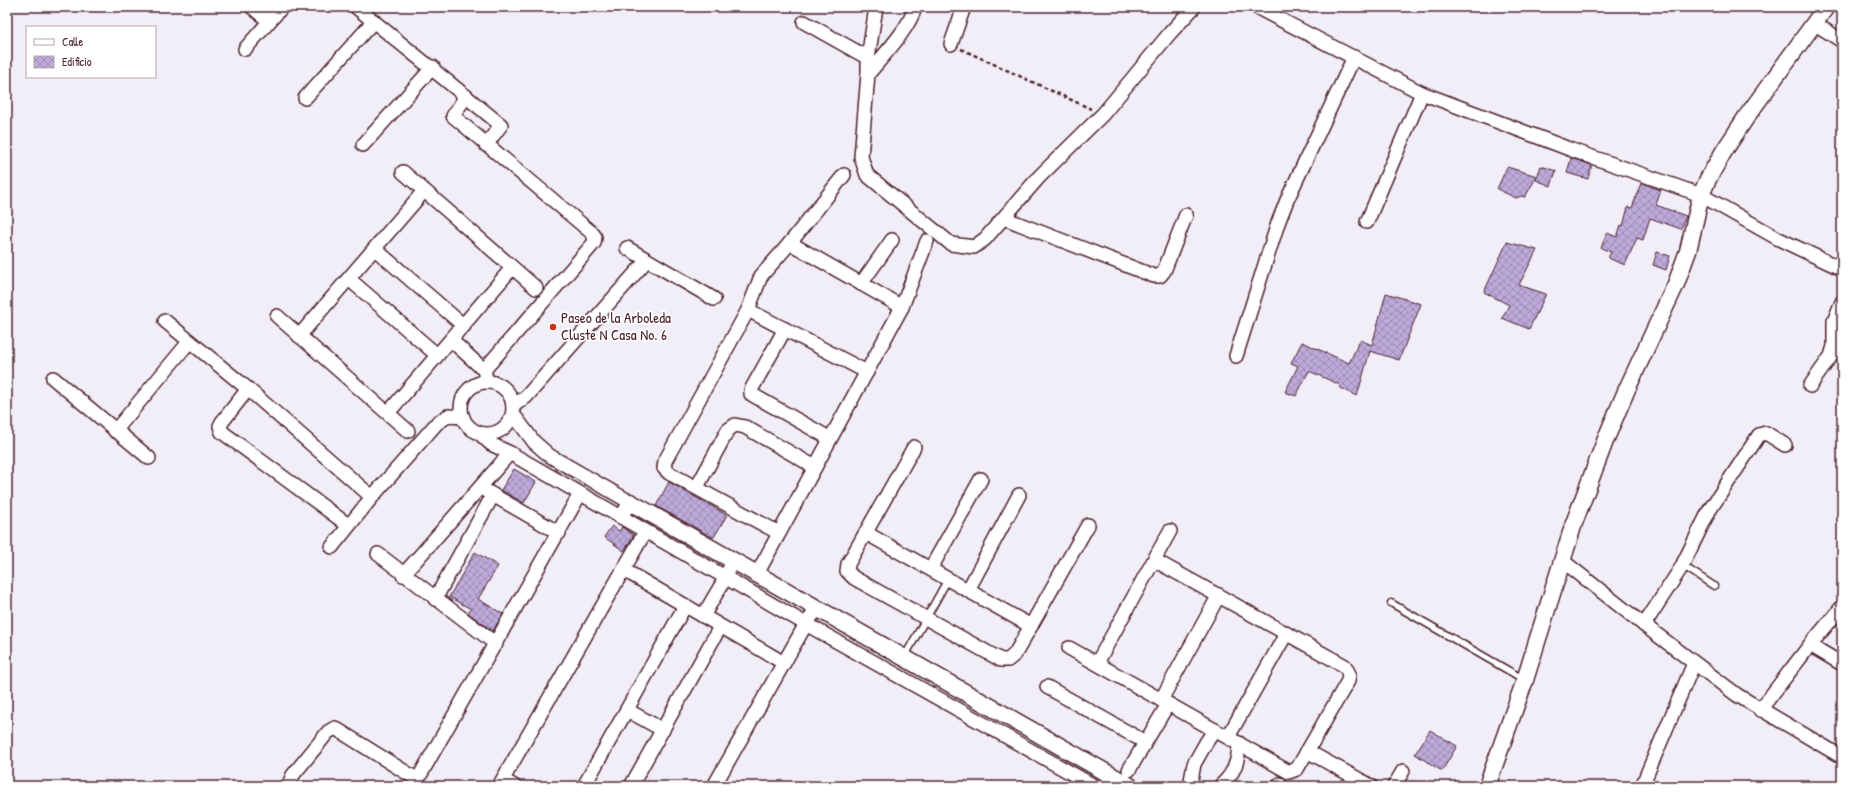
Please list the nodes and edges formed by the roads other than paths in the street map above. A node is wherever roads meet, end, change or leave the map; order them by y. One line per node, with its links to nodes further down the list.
1 (252, 7): 11 (street)
2 (282, 7): 11 (street)
3 (356, 7): 10 (street)
4 (874, 7): 18 (street)
5 (915, 7): 20 (street)
6 (964, 7): 15 (street)
7 (1194, 7): 31 (street)
8 (1256, 7): 17 (street)
9 (1826, 7): 13 (street)
10 (374, 21): 19 (street); 23 (street)
11 (269, 22): 16 (street)
12 (804, 22): 18 (street)
13 (1814, 23): 14 (street); 29 (street)
14 (1842, 41)
15 (951, 44)
16 (245, 49)
17 (1354, 57): 21 (street); 56 (street)
18 (868, 58): 20 (street)
19 (433, 67): 22 (street); 24 (street)
20 (868, 74): 31 (street)
21 (1422, 93): 29 (street); 32 (street)
22 (466, 96): 25 (street); 25 (street)
23 (305, 98)
24 (363, 145)
25 (486, 145): 58 (street)
26 (403, 172): 28 (street)
27 (844, 175): 35 (street)
28 (424, 191): 37 (street); 39 (street)
29 (1702, 195): 40 (street); 94 (street)
30 (1186, 215): 31 (street)
31 (1004, 218)
32 (1367, 222)
33 (892, 240): 42 (street)
34 (928, 240): 46 (street)
35 (790, 243): 42 (street); 47 (street)
36 (627, 248): 38 (street)
37 (375, 249): 41 (street); 50 (street)
38 (647, 260): 44 (street); 62 (street)
39 (512, 268): 43 (street); 50 (street)
40 (1842, 269)
41 (349, 279): 52 (street); 55 (street)
42 (861, 284): 46 (street)
43 (536, 288)
44 (714, 299)
45 (1842, 302): 60 (street)
46 (902, 307): 57 (street)
47 (748, 310): 51 (street); 75 (street)
48 (277, 316): 52 (street)
49 (165, 321): 54 (street)
50 (464, 326): 53 (street)
51 (785, 329): 57 (street); 68 (street)
52 (299, 336): 63 (street)
53 (450, 340): 55 (street); 58 (street)
54 (189, 342): 61 (street); 65 (street)
55 (437, 356): 63 (street)
56 (1236, 356)
57 (867, 372): 68 (street)
58 (486, 376): 62 (street); 64 (street)
59 (53, 378): 65 (street)
60 (1810, 386)
61 (248, 389): 80 (street); 83 (street)
62 (513, 410): 67 (street); 81 (street)
63 (388, 413): 66 (street)
64 (462, 417): 67 (street); 80 (street)
65 (115, 430): 72 (street)
66 (408, 431)
67 (479, 433): 71 (street)
68 (830, 438): 73 (street)
69 (1785, 445): 95 (street)
70 (914, 448): 89 (street)
71 (510, 453): 76 (street); 77 (street)
72 (149, 458)
73 (815, 467): 75 (street); 88 (street)
74 (981, 479): 96 (street)
75 (697, 487): 88 (street)
76 (481, 488): 79 (street); 99 (street)
77 (580, 494): 82 (street); 87 (street)
78 (1019, 495): 103 (street)
79 (492, 496): 87 (street); 105 (street)
80 (372, 497): 83 (street)
81 (630, 502): 82 (street); 92 (street)
82 (621, 517): 86 (street)
83 (348, 525): 90 (street)
84 (1088, 525): 114 (street)
85 (1170, 531): 93 (street)
86 (645, 532): 97 (street); 100 (street)
87 (559, 533): 117 (street)
88 (779, 533): 98 (street)
89 (866, 533): 96 (street); 111 (street)
90 (332, 546)
91 (378, 554): 99 (street)
92 (732, 560): 98 (street); 100 (street)
93 (1154, 560): 104 (street); 122 (street)
94 (1563, 561): 113 (street); 125 (street)
95 (1682, 565): 102 (lane); 113 (street)
96 (931, 568): 101 (street)
97 (624, 570): 107 (street); 139 (street)
98 (757, 574): 109 (street)
99 (403, 575): 105 (street)
100 (726, 577): 110 (street); 112 (street)
101 (948, 579): 103 (street); 111 (lane)
102 (1714, 586)
103 (968, 590): 114 (street)
104 (1219, 596): 116 (street); 127 (street)
105 (435, 599): 117 (street)
106 (1391, 603): 125 (lane)
107 (685, 606): 110 (street); 128 (street)
108 (1842, 607): 118 (street)
109 (817, 609): 112 (street); 120 (street)
110 (703, 616): 115 (street)
111 (926, 619): 114 (street); 120 (lane)
112 (806, 624): 121 (street); 145 (street)
113 (1644, 625): 123 (street)
114 (1032, 626)
115 (720, 627): 121 (street); 130 (street)
116 (1286, 634): 132 (street); 134 (street)
117 (496, 644): 138 (street)
118 (1810, 645): 124 (street); 129 (street)
119 (1069, 648): 122 (street)
120 (904, 658): 146 (street)
121 (784, 663): 144 (street)
122 (1097, 663): 127 (street)
123 (1694, 663): 129 (street); 152 (street)
124 (1842, 664)
125 (1525, 680): 151 (street)
126 (1046, 687): 133 (street)
127 (1165, 702): 131 (street); 133 (street)
128 (627, 710): 130 (street); 142 (street)
129 (1760, 710): 135 (street)
130 (663, 730): 143 (street)
131 (1215, 730): 132 (street); 147 (street)
132 (1233, 740): 134 (street); 148 (street)
133 (1145, 742): 136 (street)
134 (1307, 751): 149 (street)
135 (1842, 757)
136 (1129, 770)
137 (1403, 771): 150 (street)
138 (416, 783): 140 (street)
139 (501, 783): 141 (street)
140 (292, 786)
141 (514, 786)
142 (584, 786)
143 (631, 786)
144 (714, 786)
145 (1094, 786)
146 (1130, 786)
147 (1190, 786)
148 (1220, 786)
149 (1371, 786)
150 (1394, 786)
151 (1487, 786)
152 (1642, 786)

